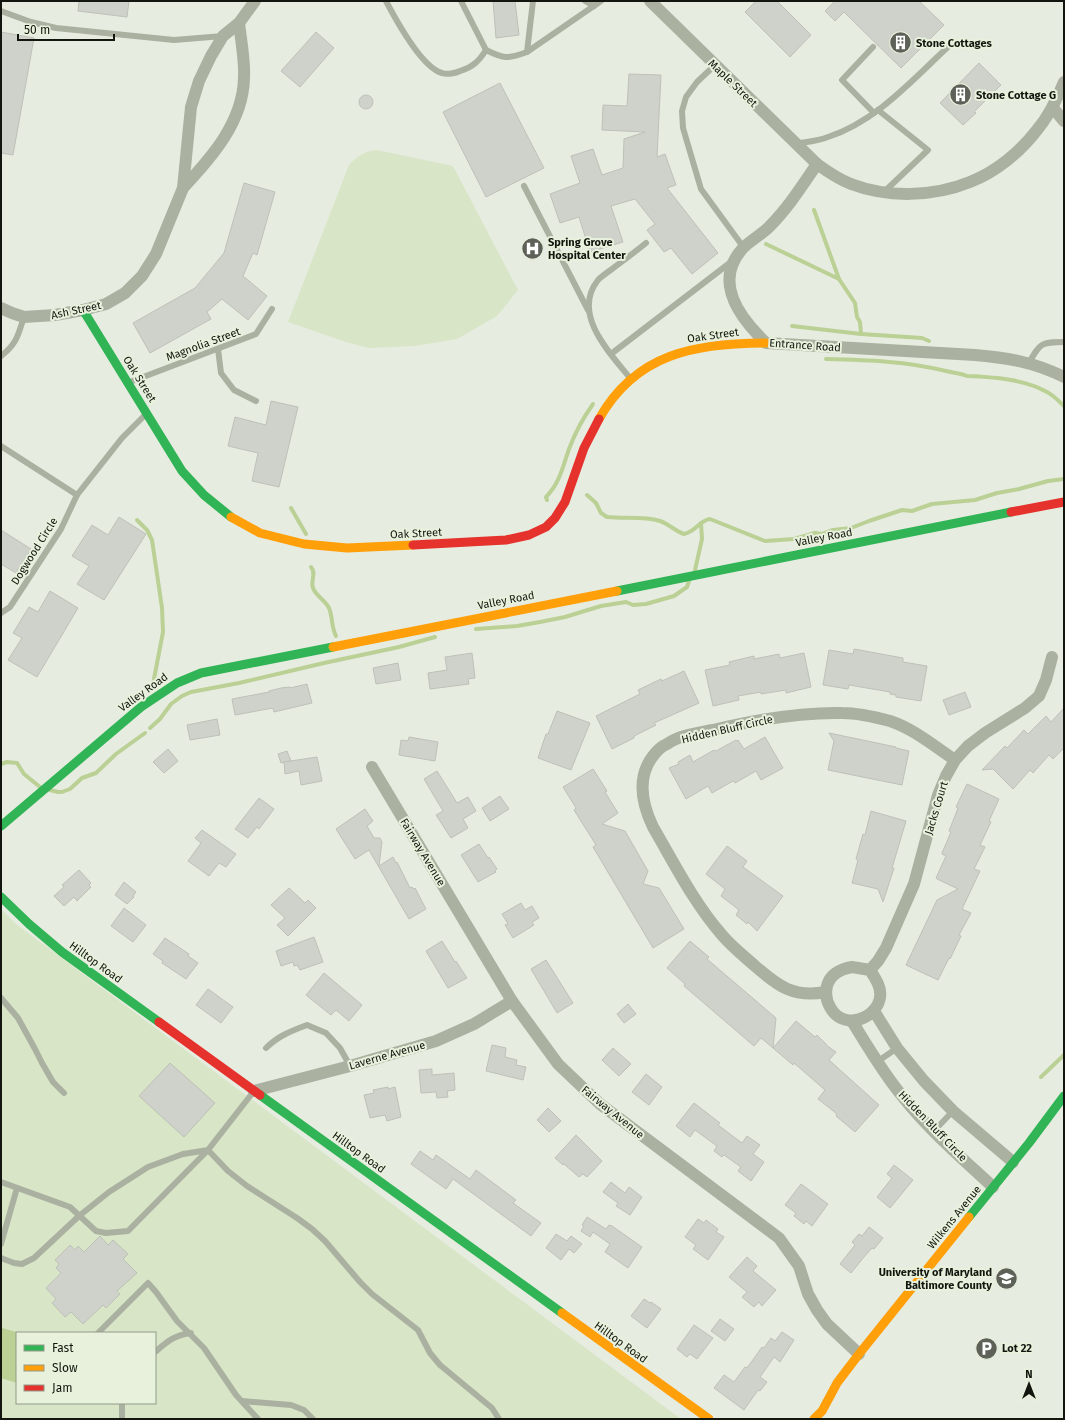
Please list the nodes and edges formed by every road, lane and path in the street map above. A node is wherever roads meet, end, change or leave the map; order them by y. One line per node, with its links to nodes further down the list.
1 (254, 1): 10 (street, Ash Street)
2 (386, 1): 14 (lane)
3 (461, 1): 14 (lane)
4 (532, 1): 15 (lane)
5 (585, 1): 8 (lane)
6 (601, 1): 8 (lane)
7 (650, 1): 16 (street, Maple Street)
8 (594, 6): 15 (lane)
9 (1, 11): 11 (lane)
10 (239, 23): 11 (street, Ash Street); 24 (street, Ash Street)
11 (223, 36): 24 (street, Ash Street)
12 (949, 46): 19 (lane)
13 (873, 47): 19 (lane)
14 (486, 50): 15 (lane)
15 (527, 52)
16 (715, 65): 21 (street, Maple Street); 27 (lane)
17 (1064, 82): 18 (street, Maple Street)
18 (1053, 108): 20 (street); 25 (street, Maple Street)
19 (876, 112): 21 (lane); 25 (lane)
20 (1064, 121)
21 (795, 144): 22 (street, Maple Street)
22 (817, 164): 25 (street, Maple Street); 27 (street, Entrance Road)
23 (524, 186): 32 (lane)
24 (183, 188): 31 (street, Ash Street)
25 (884, 192)
26 (646, 243): 32 (lane)
27 (744, 248): 28 (street, Entrance Road)
28 (734, 260): 35 (street, Entrance Road); 37 (lane)
29 (1, 308): 33 (street, Ash Street)
30 (272, 309): 36 (lane, Magnolia Street)
31 (84, 310): 33 (street, Ash Street); 42 (street, Oak Street)
32 (590, 314): 37 (lane)
33 (24, 317): 38 (lane)
34 (1064, 342): 39 (lane)
35 (766, 343): 39 (street, Entrance Road); 41 (street, Oak Street)
36 (218, 349): 42 (lane, Magnolia Street); 43 (lane)
37 (611, 354): 41 (lane)
38 (1, 356)
39 (1029, 363): 40 (street, Entrance Road)
40 (1064, 377)
41 (630, 378): 44 (street, Oak Street)
42 (128, 382): 44 (street, Oak Street)
43 (256, 401)
44 (147, 413): 46 (lane, Dogwood Circle)
45 (1, 446): 46 (lane)
46 (77, 496): 48 (lane, Dogwood Circle)
47 (1064, 502): 52 (street, Valley Road)
48 (1, 613)
49 (1052, 657): 50 (street, Jacks Court)
50 (955, 760): 54 (street, Jacks Court); 55 (street, Hidden Bluff Circle)
51 (372, 767): 57 (street, Fairway Avenue)
52 (1, 826)
53 (1, 897): 64 (street, Hilltop Road)
54 (870, 970): 55 (street); 58 (street)
55 (826, 992): 59 (street)
56 (1, 998): 65 (lane)
57 (512, 1001): 63 (street, Laverne Avenue); 80 (street, Fairway Avenue)
58 (874, 1011): 59 (street); 61 (street)
59 (852, 1021): 62 (street, Hidden Bluff Circle)
60 (266, 1048): 63 (lane)
61 (897, 1048): 62 (lane); 67 (street)
62 (877, 1062): 68 (street, Hidden Bluff Circle)
63 (350, 1066): 64 (street, Laverne Avenue)
64 (254, 1091): 69 (lane); 88 (street, Hilltop Road)
65 (64, 1093)
66 (1064, 1096): 70 (street, Wilkens Avenue)
67 (953, 1111): 68 (lane); 70 (street)
68 (934, 1131): 72 (street, Hidden Bluff Circle)
69 (208, 1150): 74 (lane); 74 (lane); 87 (lane)
70 (1014, 1162): 72 (street, Wilkens Avenue)
71 (1, 1182): 73 (lane)
72 (993, 1187): 80 (street, Wilkens Avenue)
73 (17, 1188): 74 (lane); 75 (lane)
74 (79, 1216): 76 (lane)
75 (1, 1244)
76 (1, 1258)
77 (99, 1332): 78 (lane)
78 (190, 1334): 79 (lane); 81 (lane)
79 (156, 1351)
80 (858, 1354): 83 (street, Wilkens Avenue)
81 (242, 1401): 85 (lane); 86 (lane)
82 (122, 1404): 84 (lane)
83 (822, 1415): 89 (street, Wilkens Avenue)
84 (122, 1419)
85 (258, 1419)
86 (314, 1419)
87 (499, 1419)
88 (708, 1419)
89 (814, 1419)

